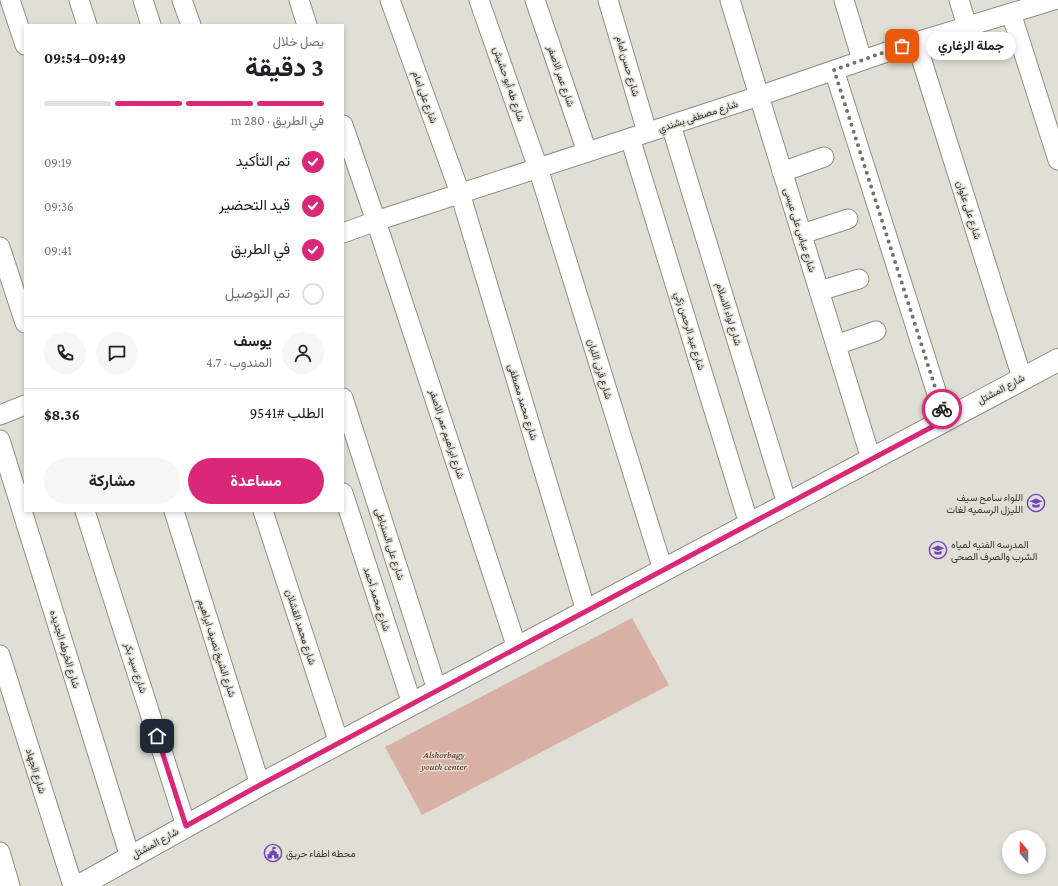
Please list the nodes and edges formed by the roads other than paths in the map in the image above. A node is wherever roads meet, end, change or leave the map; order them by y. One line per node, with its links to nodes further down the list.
1 (10, 0): 20 (street)
2 (79, 0): 15 (street)
3 (143, 0): 16 (street)
4 (182, 0): 17 (street)
5 (299, 0): 18 (street)
6 (390, 0): 33 (street, شارع على امام)
7 (479, 0): 31 (street, شارع طه أبو حشيش)
8 (535, 0): 28 (street, شارع عمر الاصفر)
9 (608, 0): 27 (street, شارع حسن امام)
10 (730, 0): 24 (street, شارع عباس على عيسى)
11 (844, 0): 22 (street)
12 (959, 0): 19 (street)
13 (1047, 1): 14 (street, شارع مصطفى بشندي)
14 (1011, 13): 19 (street, شارع مصطفى بشندي); 30 (street)
15 (87, 24)
16 (151, 24)
17 (191, 24)
18 (307, 24)
19 (967, 26): 21 (street, شارع مصطفى بشندي)
20 (24, 42)
21 (916, 42): 22 (street, شارع مصطفى بشندي); 45 (street, شارع على علوان)
22 (862, 60): 23 (street, شارع مصطفى بشندي)
23 (834, 70): 24 (street, شارع مصطفى بشندي); 49 (street)
24 (759, 96): 25 (street, شارع مصطفى بشندي); 32 (street, شارع عباس على عيسى)
25 (671, 125): 27 (street, شارع مصطفى بشندي); 53 (street, شارع لواء الاسلام)
26 (344, 128): 35 (street, شارع ابراهيم عمر الاصفر)
27 (638, 135): 28 (street, شارع مصطفى بشندي); 57 (street, شارع عبد الرحمن زكي)
28 (587, 152): 31 (street, شارع مصطفى بشندي)
29 (824, 158): 32 (street)
30 (1058, 160)
31 (538, 168): 33 (street, شارع مصطفى بشندي); 58 (street, شارع قرنى اللبان)
32 (782, 172): 37 (street, شارع عباس على عيسى)
33 (460, 193): 35 (street, شارع مصطفى بشندي); 59 (street, شارع محمد مصطفى)
34 (848, 219): 37 (street)
35 (376, 221): 36 (street, شارع مصطفى بشندي); 60 (street, شارع ابراهيم عمر الاصفر)
36 (344, 233)
37 (802, 234): 40 (street, شارع عباس على عيسى)
38 (0, 247): 41 (street)
39 (859, 279): 40 (street)
40 (819, 291): 43 (street, شارع عباس على عيسى)
41 (24, 321)
42 (876, 331): 43 (street)
43 (836, 345): 51 (street, شارع عباس على عيسى)
44 (1058, 360): 45 (street, شارع المشتل)
45 (1022, 378): 49 (street, شارع المشتل)
46 (344, 401): 62 (street, شارع على السنباطى)
47 (24, 405): 48 (street)
48 (0, 415)
49 (945, 420): 51 (street, شارع المشتل)
50 (0, 440): 68 (street, شارع الخرطه الجديده)
51 (871, 459): 53 (street, شارع المشتل)
52 (344, 496): 63 (street, شارع محمد أحمد)
53 (787, 504): 57 (street, شارع المشتل)
54 (85, 512): 66 (street, شارع سيد بكر)
55 (174, 512): 65 (street, شارع الشيخ نصيف ابراهيم)
56 (263, 512): 64 (street, شارع محمد القشلان)
57 (749, 524): 58 (street, شارع المشتل)
58 (663, 570): 59 (street, شارع المشتل)
59 (586, 611): 60 (street, شارع المشتل)
60 (517, 648): 62 (street, شارع المشتل)
61 (0, 655): 70 (street, شارع الجهاد)
62 (437, 690): 63 (street, شارع المشتل)
63 (412, 704): 64 (street, شارع المشتل)
64 (339, 743): 65 (street, شارع المشتل)
65 (260, 785): 66 (street, شارع المشتل)
66 (186, 826): 68 (street, شارع المشتل)
67 (0, 852): 69 (street)
68 (130, 857): 71 (street, شارع المشتل)
69 (10, 886)
70 (73, 886)
71 (79, 886)

